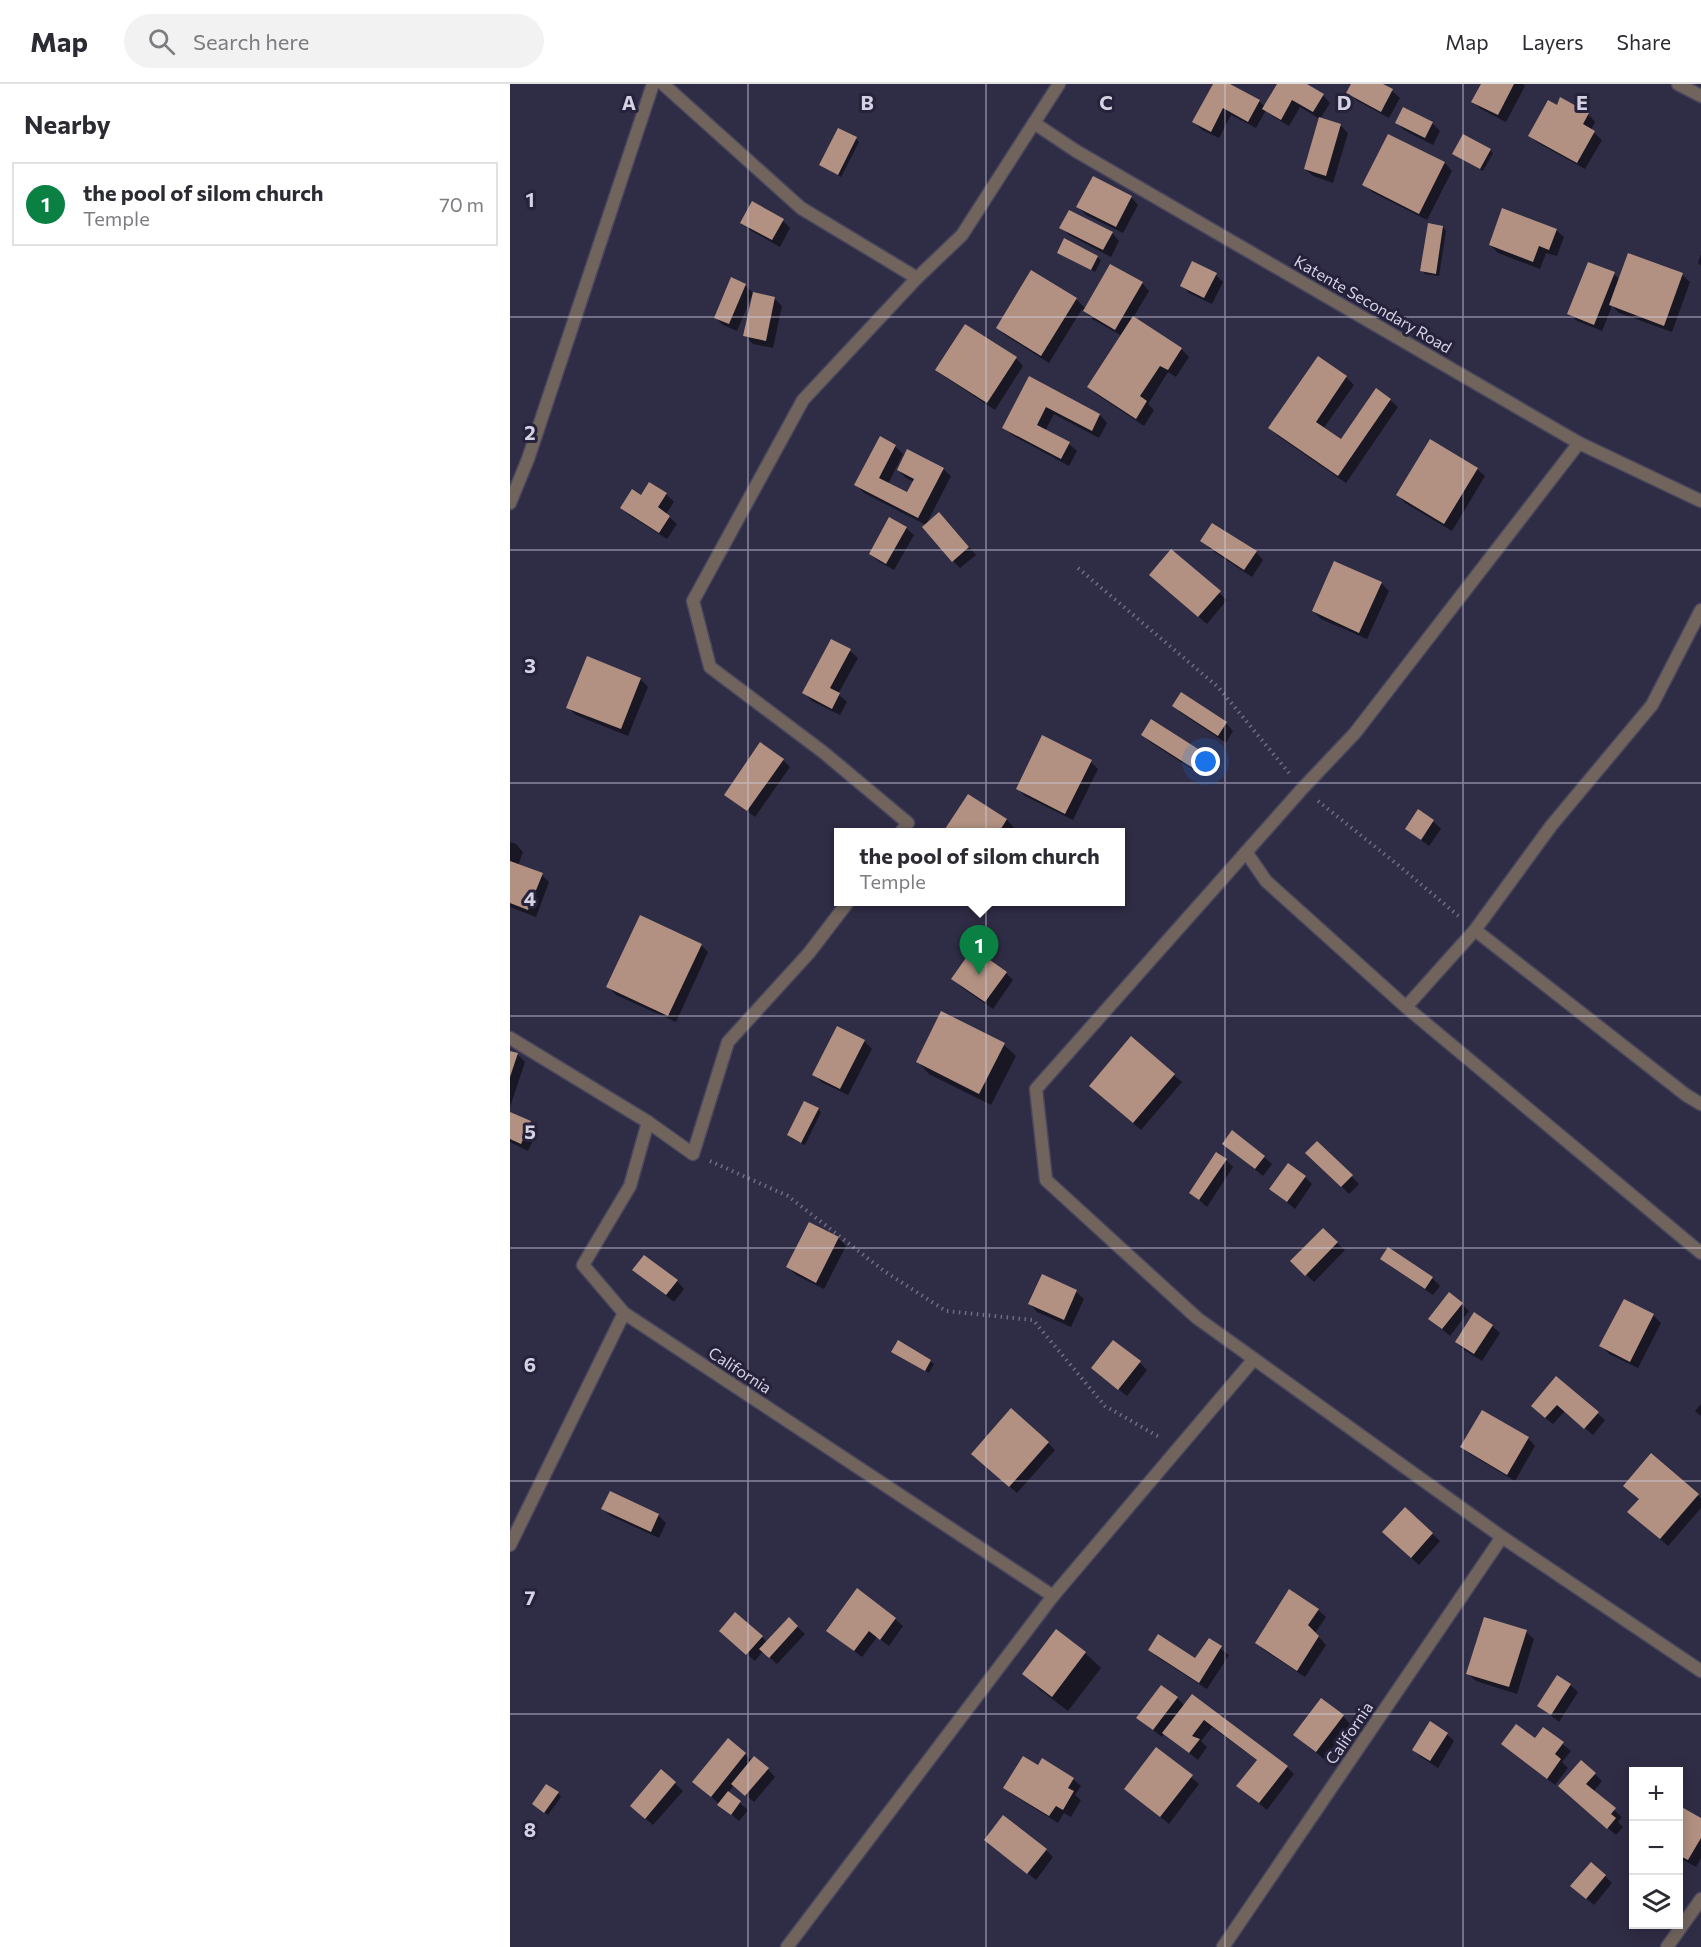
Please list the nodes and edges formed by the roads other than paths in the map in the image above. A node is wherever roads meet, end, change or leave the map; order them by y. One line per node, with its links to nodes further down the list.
1 (653, 84): 10 (street)
2 (663, 84): 7 (street)
3 (1059, 84): 6 (street)
4 (1678, 84): 5 (street)
5 (1701, 96)
6 (1034, 123): 7 (street); 8 (street, Katente Secondary Road)
7 (916, 278): 12 (street)
8 (1579, 443): 9 (street, Katente Secondary Road); 13 (street)
9 (1701, 501)
10 (510, 503)
11 (1701, 610): 15 (street)
12 (904, 828)
13 (1246, 852): 16 (street); 22 (street)
14 (845, 906): 19 (street)
15 (1475, 930): 16 (street); 18 (street)
16 (1406, 1007): 20 (street)
17 (510, 1038): 19 (street)
18 (1701, 1104)
19 (648, 1122): 21 (street, California)
20 (1701, 1253)
21 (624, 1313): 24 (street); 25 (street, California)
22 (1254, 1359): 23 (street); 25 (street)
23 (1502, 1537): 26 (street); 29 (street, California)
24 (510, 1545)
25 (1053, 1596): 28 (street)
26 (1701, 1671)
27 (1701, 1899): 30 (street)
28 (787, 1947)
29 (1223, 1947)
30 (1667, 1947)

